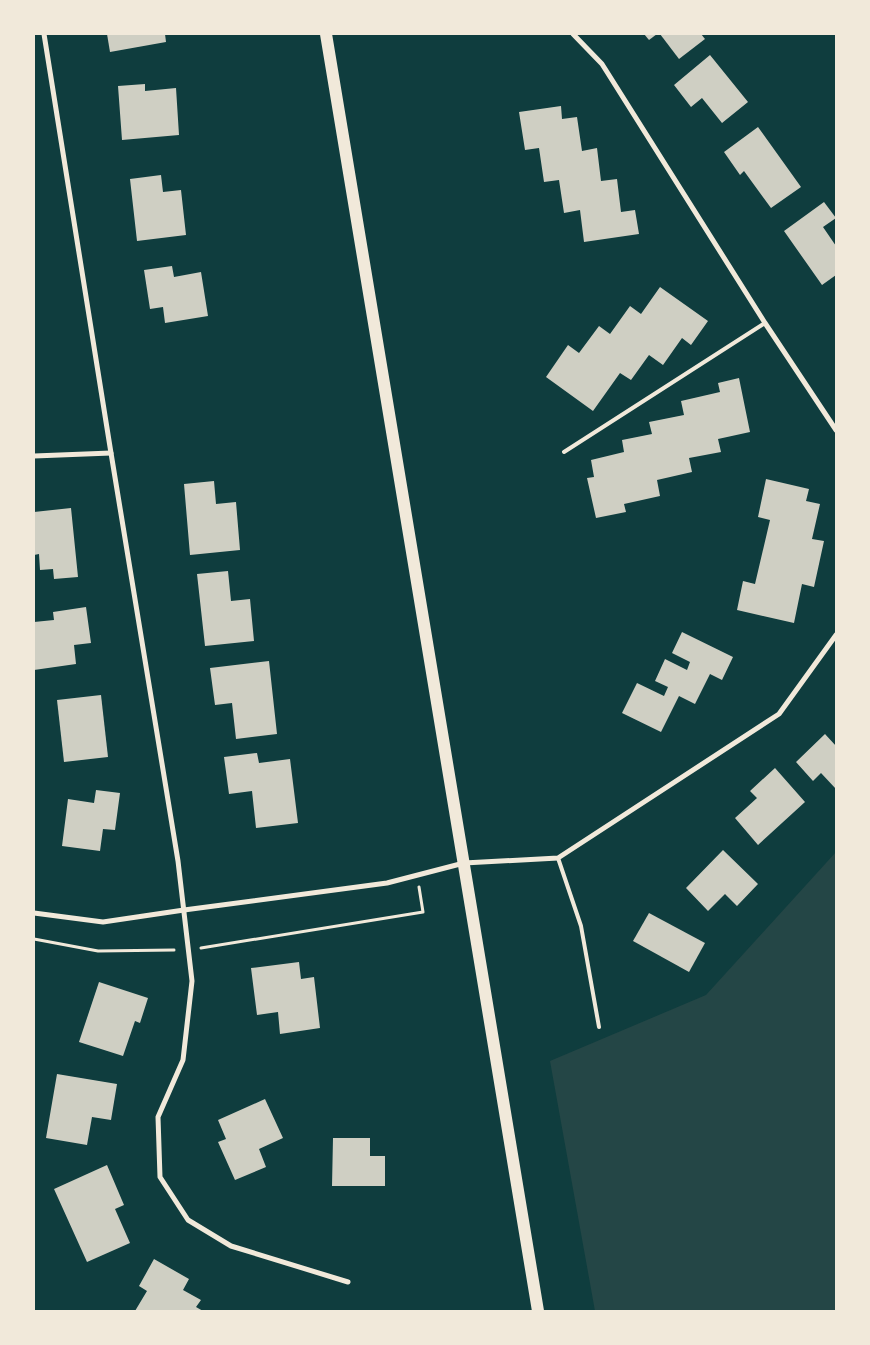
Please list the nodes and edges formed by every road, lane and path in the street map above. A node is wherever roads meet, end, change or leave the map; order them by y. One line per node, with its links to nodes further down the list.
1 (44, 34): 6 (street)
2 (326, 34): 11 (main road)
3 (573, 34): 4 (street)
4 (765, 323): 5 (street); 7 (lane)
5 (836, 430)
6 (111, 452): 8 (street); 13 (street)
7 (564, 452)
8 (34, 456)
9 (836, 635): 10 (street)
10 (558, 858): 11 (street); 17 (lane)
11 (464, 863): 12 (street); 19 (main road)
12 (417, 876): 13 (street); 16 (path)
13 (184, 910): 14 (street); 16 (street)
14 (34, 913)
15 (34, 939): 16 (path)
16 (188, 950): 18 (street)
17 (599, 1027)
18 (348, 1282)
19 (538, 1311)

